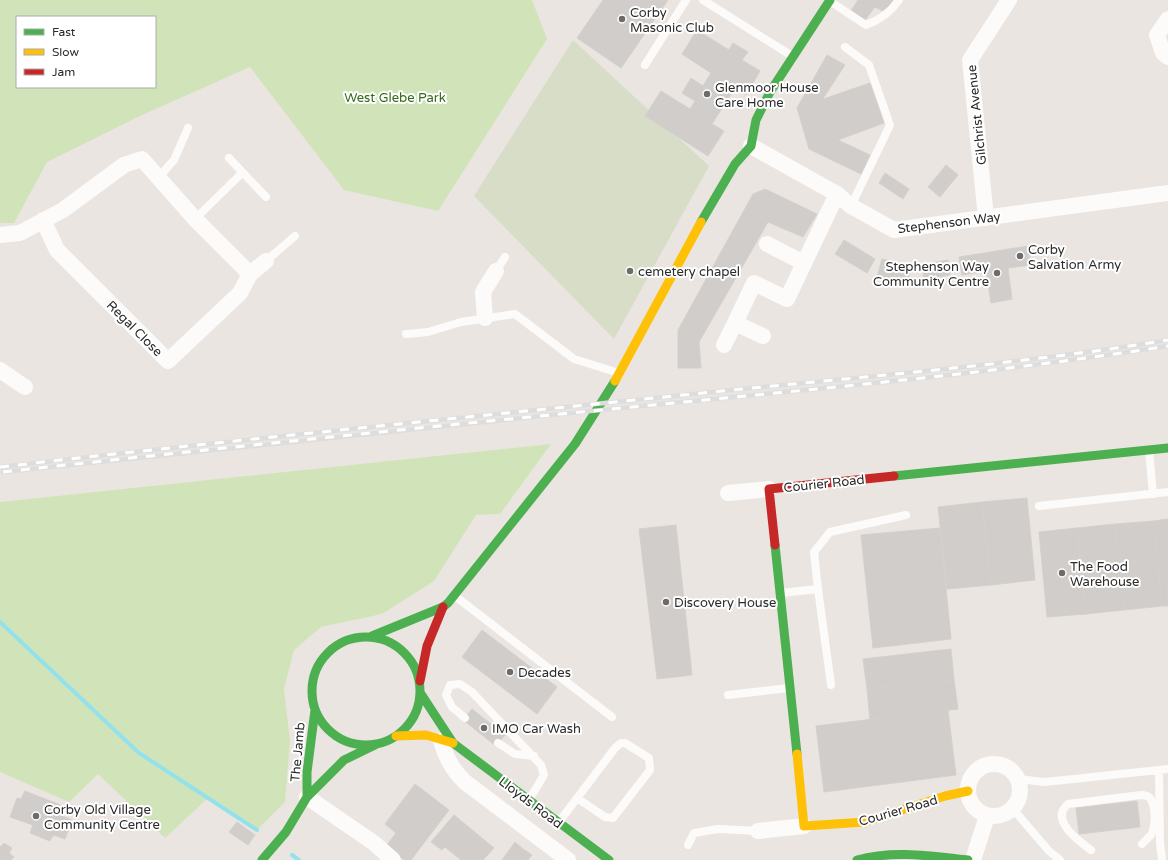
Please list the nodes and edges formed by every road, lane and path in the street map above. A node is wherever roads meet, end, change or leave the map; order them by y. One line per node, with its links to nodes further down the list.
1 (686, 0): 10 (lane)
2 (703, 0): 8 (lane)
3 (830, 0): 4 (lane); 8 (street)
4 (899, 0)
5 (1009, 0): 21 (street, Gilchrist Avenue)
6 (1168, 19): 9 (street)
7 (846, 47): 19 (lane)
8 (792, 56): 12 (street)
9 (1168, 57)
10 (645, 65)
11 (188, 128): 15 (lane)
12 (751, 146): 17 (street, Stephenson Way); 37 (street)
13 (229, 158): 14 (lane)
14 (242, 173): 18 (lane); 20 (lane)
15 (158, 178): 20 (street); 22 (street)
16 (1168, 193): 21 (street, Stephenson Way)
17 (837, 194): 19 (street, Stephenson Way); 28 (street)
18 (266, 197)
19 (851, 206): 21 (street, Stephenson Way)
20 (195, 218): 30 (street)
21 (986, 218)
22 (43, 220): 23 (street); 30 (street, Regal Close)
23 (0, 235)
24 (295, 236): 27 (lane)
25 (767, 244): 28 (street)
26 (505, 257): 29 (lane)
27 (266, 261): 30 (street, Regal Close)
28 (804, 263): 32 (street)
29 (496, 271): 31 (street)
30 (250, 274)
31 (485, 318): 33 (lane); 37 (lane)
32 (735, 322): 34 (street); 35 (street)
33 (406, 334)
34 (763, 336)
35 (724, 345)
36 (0, 370): 38 (street)
37 (620, 373): 49 (street)
38 (25, 387)
39 (1168, 448): 40 (street, Courier Road)
40 (1149, 450): 41 (street, Courier Road); 44 (lane)
41 (769, 489): 43 (street); 48 (street, Courier Road)
42 (1168, 492): 44 (lane)
43 (728, 493)
44 (1153, 494): 45 (lane)
45 (1039, 506)
46 (906, 515): 47 (lane)
47 (818, 589): 48 (lane); 53 (lane)
48 (781, 593): 54 (street, Courier Road)
49 (455, 596): 50 (street); 58 (lane)
50 (443, 607): 51 (street); 52 (street)
51 (372, 636): 52 (street); 57 (street)
52 (420, 681): 55 (street)
53 (831, 684)
54 (790, 688): 56 (lane); 75 (street, Courier Road)
55 (421, 694): 60 (street); 61 (street, Lloyds Road)
56 (728, 695)
57 (315, 710): 63 (street); 69 (street, The Jamb)
58 (612, 717)
59 (465, 718): 64 (lane)
60 (396, 736): 61 (street, Lloyds Road); 63 (street)
61 (447, 742): 71 (street, Lloyds Road); 83 (street, Lloyds Road)
62 (498, 743): 64 (lane)
63 (375, 745): 69 (street, The Jamb)
64 (534, 756): 71 (lane)
65 (1168, 769): 66 (lane)
66 (1159, 770): 67 (lane); 89 (lane)
67 (1018, 779): 68 (street); 72 (street)
68 (968, 792): 73 (street); 75 (street, Courier Road)
69 (307, 797): 81 (street, The Jamb); 82 (street)
70 (577, 798): 70 (lane); 74 (lane)
71 (528, 800): 74 (street, Lloyds Road)
72 (1012, 808): 73 (street); 88 (lane)
73 (987, 816): 87 (street)
74 (559, 823): 84 (street, Lloyds Road)
75 (804, 826): 76 (street, Courier Road)
76 (758, 831): 78 (lane)
77 (1142, 844): 79 (lane)
78 (688, 845)
79 (1091, 850)
80 (924, 858): 85 (street); 86 (street)
81 (262, 860)
82 (393, 860)
83 (568, 860)
84 (609, 860)
85 (856, 860)
86 (968, 860)
87 (973, 860)
88 (1060, 860)
89 (1162, 860)

